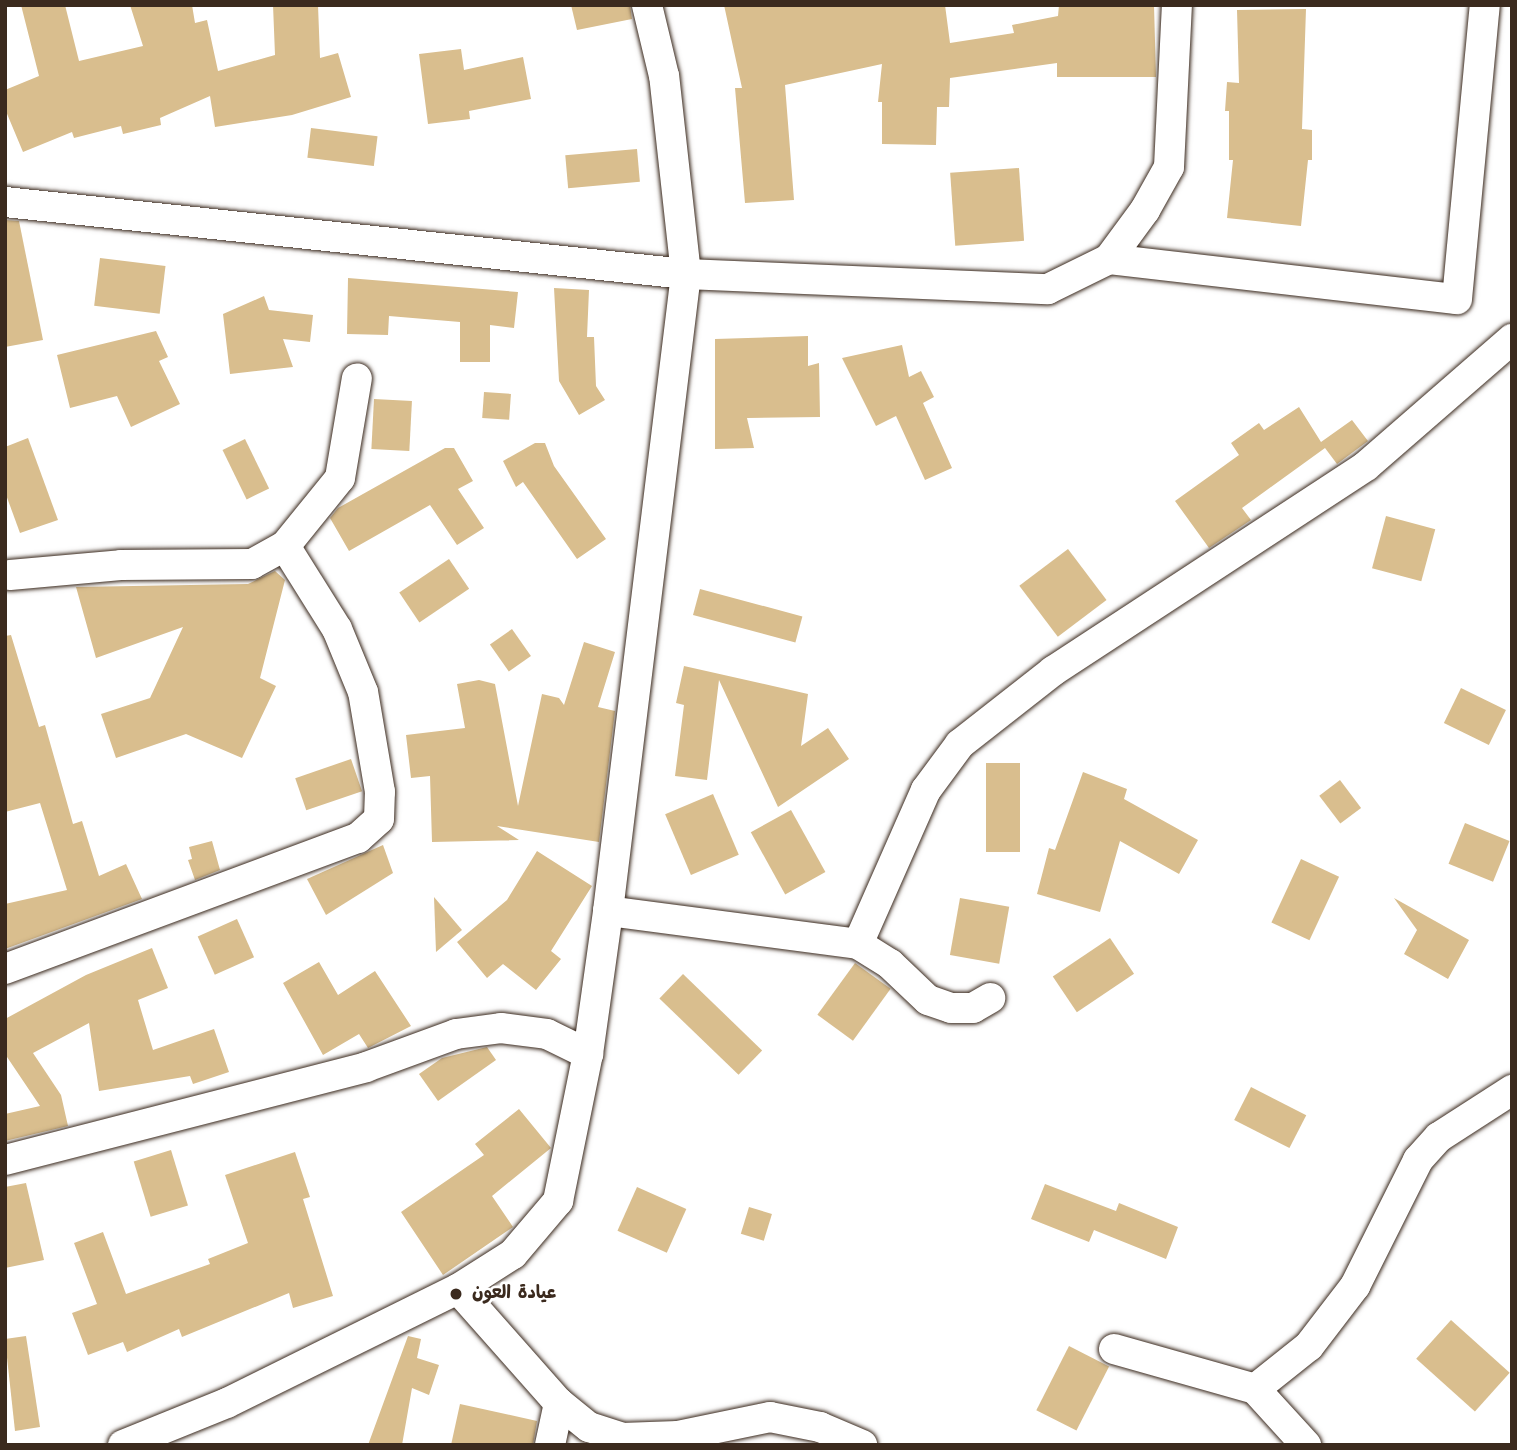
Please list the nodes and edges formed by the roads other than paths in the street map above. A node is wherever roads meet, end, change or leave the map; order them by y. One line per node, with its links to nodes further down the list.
1 (647, 5): 6 (street)
2 (1177, 5): 5 (street)
3 (1485, 5): 5 (street)
4 (5, 202): 6 (street)
5 (1110, 259): 6 (street)
6 (686, 274): 11 (street)
7 (1512, 339): 12 (street)
8 (357, 378): 9 (street)
9 (285, 546): 10 (street); 13 (street)
10 (10, 575)
11 (608, 911): 12 (street); 15 (street)
12 (858, 944): 14 (street)
13 (5, 969)
14 (990, 998)
15 (588, 1054): 17 (street); 18 (street)
16 (1512, 1090): 20 (street)
17 (5, 1160)
18 (458, 1289): 21 (street); 22 (street)
19 (1114, 1349): 20 (street)
20 (1255, 1389): 25 (street)
21 (559, 1403): 23 (street); 24 (street)
22 (124, 1445)
23 (550, 1445)
24 (862, 1445)
25 (1306, 1445)

